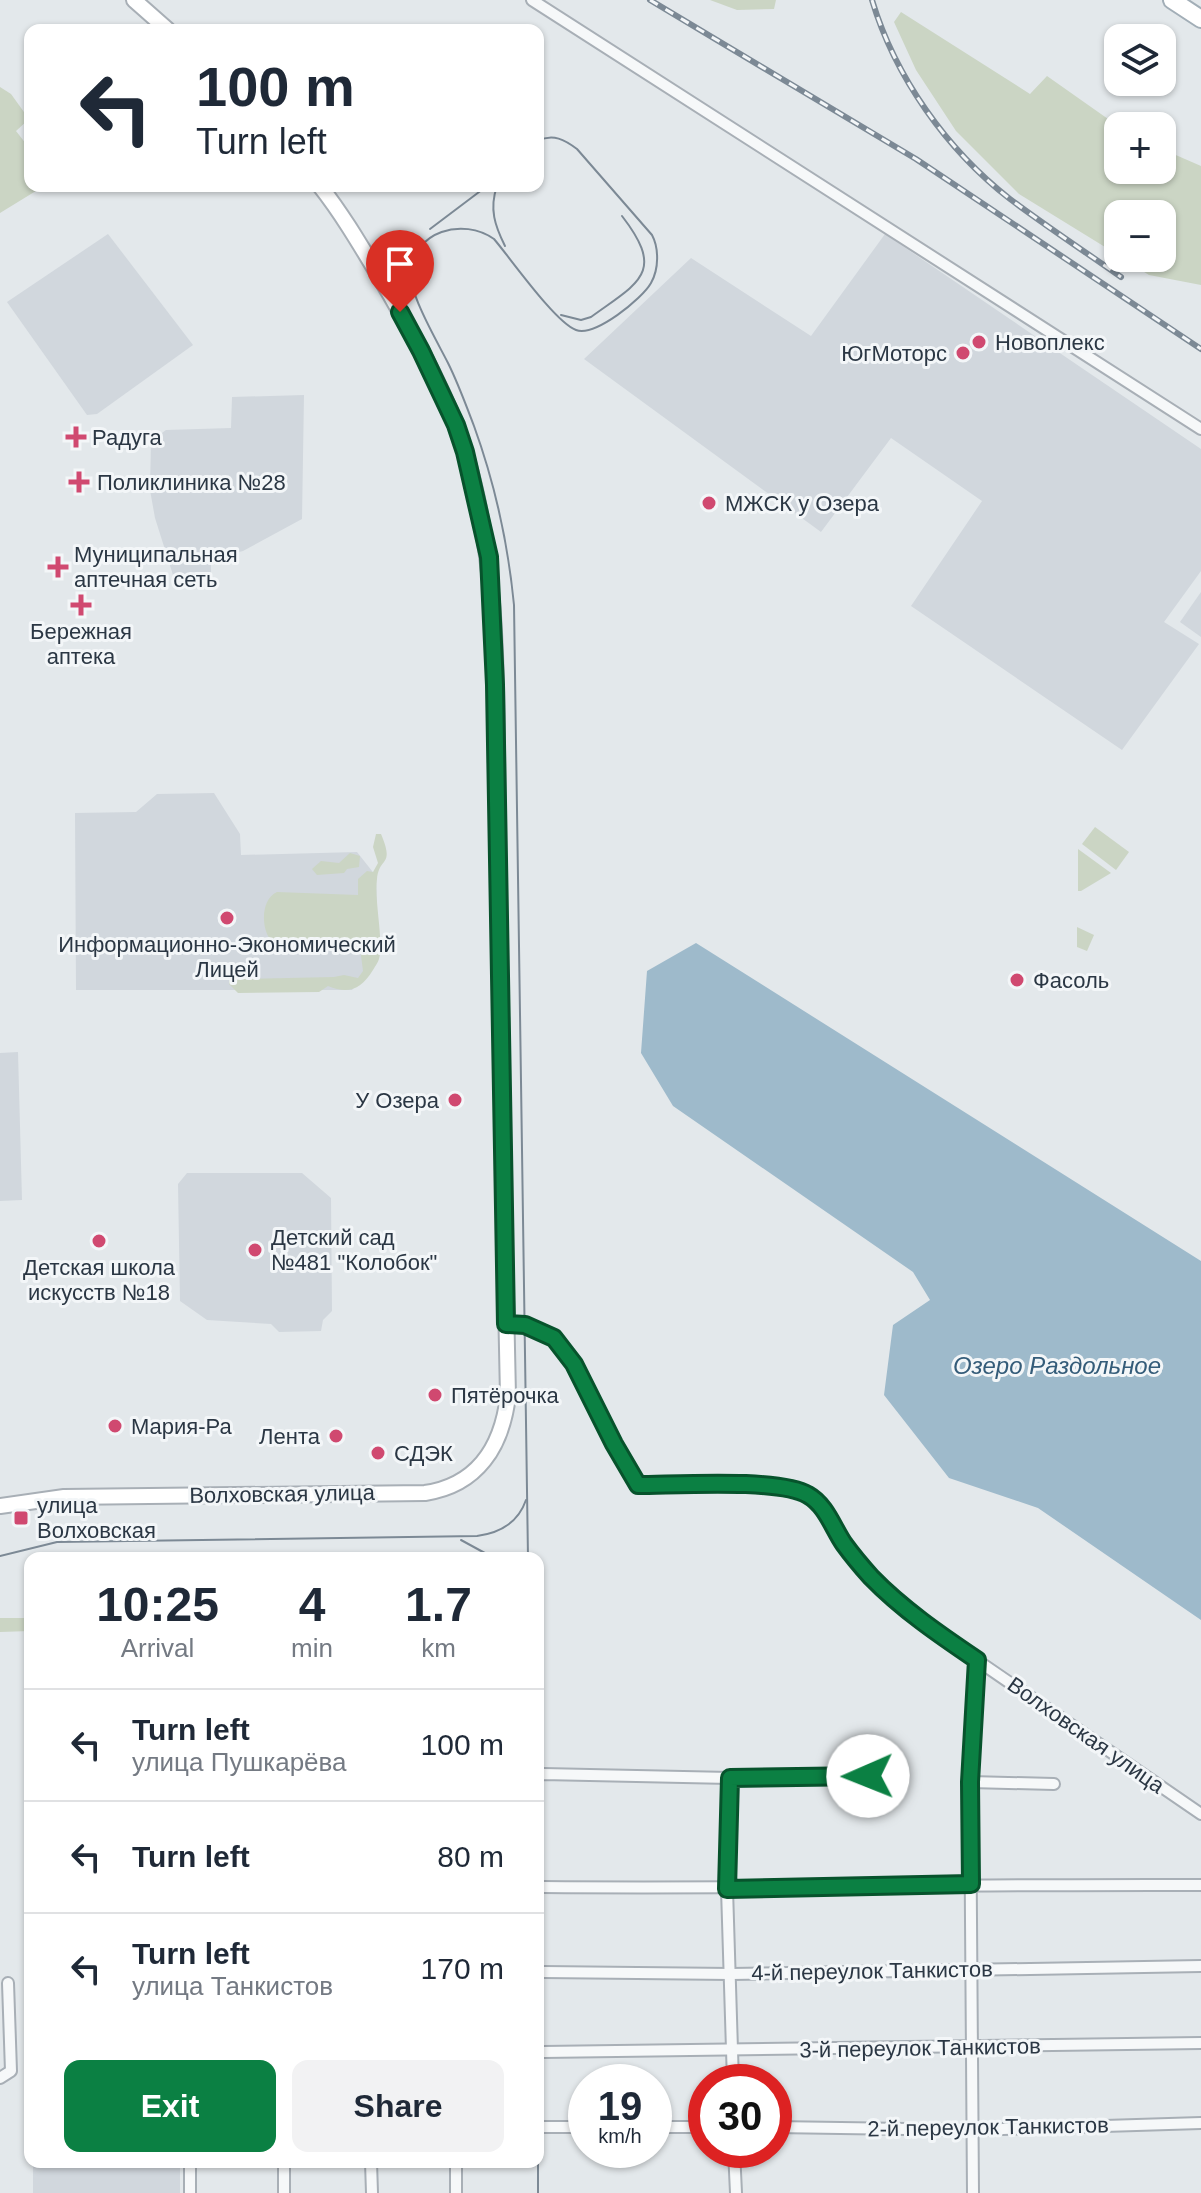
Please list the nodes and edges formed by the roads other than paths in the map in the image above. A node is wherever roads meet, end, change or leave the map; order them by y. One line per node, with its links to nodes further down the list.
1 (134, 0): 5 (main road)
2 (532, 0): 7 (street)
3 (1172, 0): 4 (main road)
4 (1201, 19)
5 (161, 24)
6 (325, 192): 8 (main road, Волховская улица)
7 (1201, 429)
8 (506, 1324): 9 (main road, Волховская улица); 10 (street, Волховская улица)
9 (0, 1506)
10 (977, 1660): 14 (street); 16 (street, Волховская улица)
11 (544, 1775): 13 (street)
12 (868, 1776): 13 (street)
13 (730, 1778): 20 (street)
14 (970, 1782): 15 (street); 17 (street)
15 (1054, 1784)
16 (1201, 1814)
17 (971, 1884): 18 (street); 20 (street); 22 (street)
18 (1201, 1885)
19 (544, 1887): 20 (street)
20 (727, 1889): 24 (street)
21 (1201, 1966): 22 (street, 4-й переулок Танкистов)
22 (971, 1968): 24 (street, 4-й переулок Танкистов); 27 (street)
23 (544, 1972): 24 (street, 4-й переулок Танкистов)
24 (731, 1974): 28 (street)
25 (8, 1983): 31 (street)
26 (1201, 2043): 27 (street, 3-й переулок Танкистов)
27 (972, 2048): 28 (street, 3-й переулок Танкистов); 36 (street)
28 (732, 2051): 29 (street, 3-й переулок Танкистов); 30 (street)
29 (544, 2052)
30 (732, 2064)
31 (0, 2078)
32 (1201, 2123): 36 (street, 2-й переулок Танкистов)
33 (544, 2127): 34 (street)
34 (568, 2127)
35 (792, 2127): 36 (street, 2-й переулок Танкистов)
36 (973, 2130): 47 (street)
37 (190, 2168): 42 (street)
38 (284, 2168): 43 (street)
39 (371, 2168): 44 (street)
40 (456, 2168): 45 (street)
41 (735, 2168): 46 (street)
42 (190, 2193)
43 (284, 2193)
44 (372, 2193)
45 (456, 2193)
46 (736, 2193)
47 (973, 2193)

